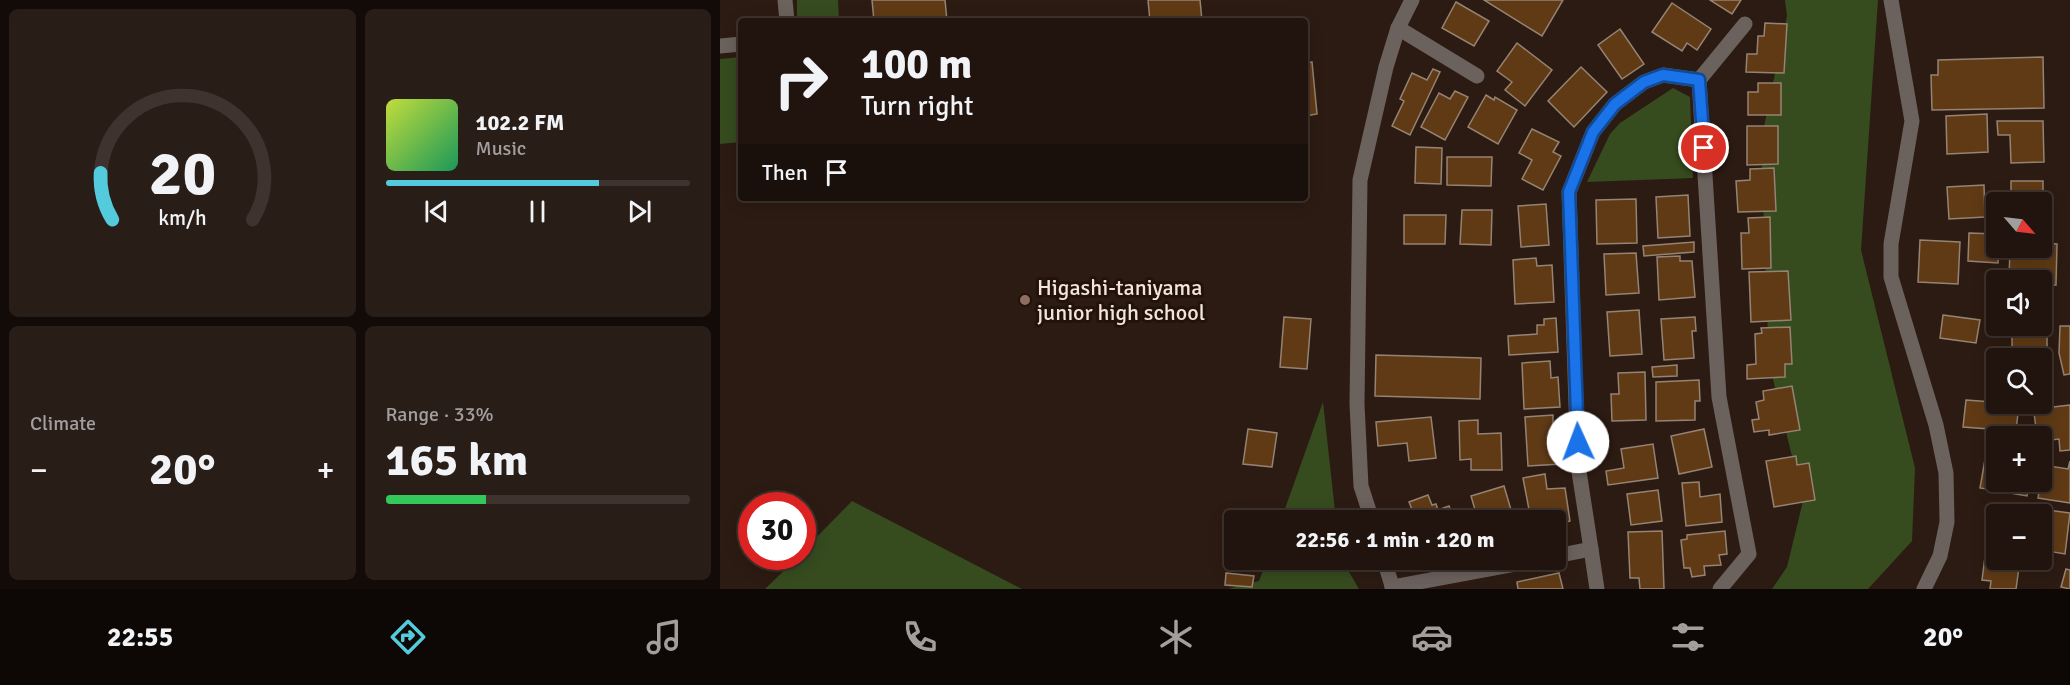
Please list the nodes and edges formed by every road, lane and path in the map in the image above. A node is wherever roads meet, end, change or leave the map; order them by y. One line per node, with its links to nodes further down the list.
1 (785, 0): 4 (street)
2 (1412, 0): 6 (street)
3 (1891, 0): 19 (street)
4 (787, 18)
5 (1745, 24): 10 (street)
6 (1398, 28): 9 (street); 11 (street)
7 (738, 44): 8 (street)
8 (720, 46)
9 (1478, 76)
10 (1699, 80): 12 (street); 18 (street)
11 (1369, 510)
12 (1591, 549): 13 (street); 17 (street)
13 (1566, 554)
14 (1387, 570): 16 (street)
15 (1486, 570): 16 (street)
16 (1393, 588)
17 (1597, 589)
18 (1720, 589)
19 (1924, 589)

